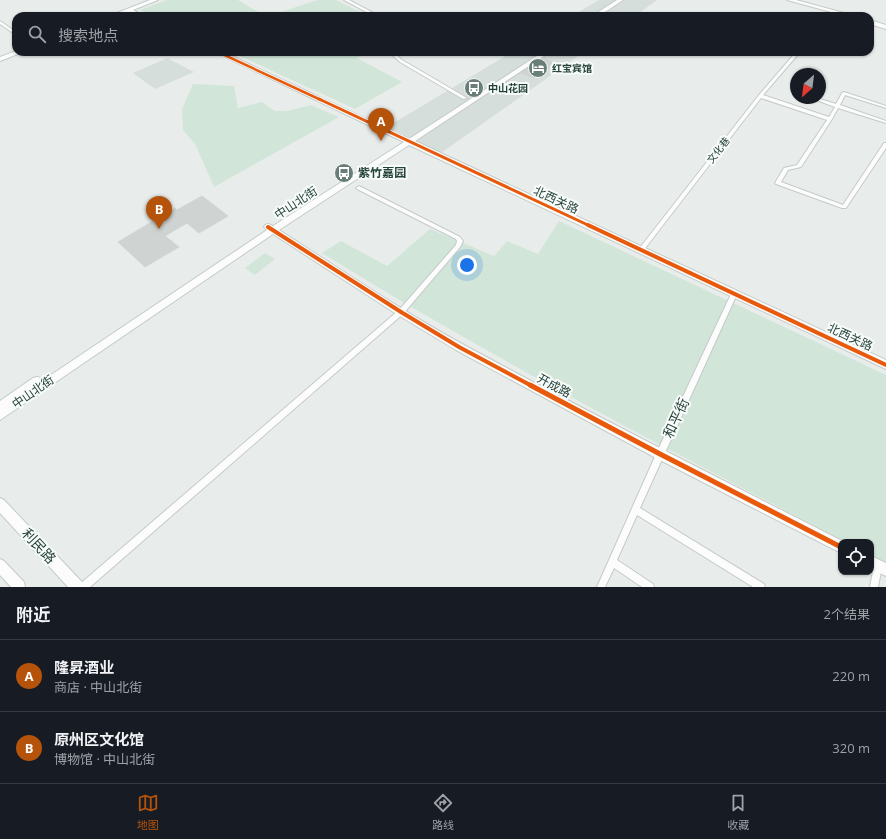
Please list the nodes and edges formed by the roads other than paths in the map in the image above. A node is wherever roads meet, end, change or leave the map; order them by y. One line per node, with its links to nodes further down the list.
1 (155, 0): 8 (street)
2 (161, 0): 8 (street)
3 (346, 0): 12 (street)
4 (620, 0): 13 (street)
5 (627, 0): 14 (street)
6 (783, 0): 15 (street)
7 (790, 0): 16 (street)
8 (130, 10): 9 (street); 10 (street); 11 (street)
9 (124, 12)
10 (126, 12)
11 (134, 12)
12 (369, 12)
13 (601, 12)
14 (608, 12)
15 (828, 12)
16 (829, 12)
17 (0, 22): 20 (street)
18 (874, 22): 19 (street)
19 (886, 26)
20 (12, 31)
21 (12, 53): 28 (street)
22 (12, 54): 28 (street)
23 (227, 56): 36 (street, 北西关路)
24 (395, 56): 30 (street)
25 (532, 56): 30 (street, 中山北街)
26 (540, 56): 36 (street, 中山北街)
27 (795, 56): 29 (street, 文化巷)
28 (0, 58)
29 (760, 96): 34 (street); 40 (street, 文化巷)
30 (465, 98): 36 (street, 中山北街)
31 (826, 102): 32 (street)
32 (838, 106): 33 (street); 34 (street); 35 (street)
33 (886, 107)
34 (830, 119): 37 (street)
35 (886, 122)
36 (406, 140): 39 (street, 中山北街); 40 (street, 北西关路)
37 (886, 144)
38 (359, 188): 42 (street)
39 (270, 228): 42 (street, 开成路); 44 (street, 中山北街); 45 (street, 中山北街)
40 (641, 250): 41 (street, 北西关路)
41 (734, 294): 43 (street, 北西关路); 46 (street, 和平街)
42 (401, 312): 46 (street, 开成路); 55 (street)
43 (886, 365)
44 (0, 407)
45 (0, 415)
46 (660, 454): 48 (street, 和平街); 49 (street, 开成路)
47 (0, 504): 54 (street, 利民路)
48 (636, 510): 50 (street, 和平街); 58 (street)
49 (838, 545)
50 (612, 562): 56 (street, 和平街); 57 (street)
51 (0, 565): 53 (street)
52 (878, 566): 59 (street)
53 (19, 587)
54 (77, 587)
55 (83, 587)
56 (601, 587)
57 (650, 587)
58 (761, 587)
59 (874, 587)

